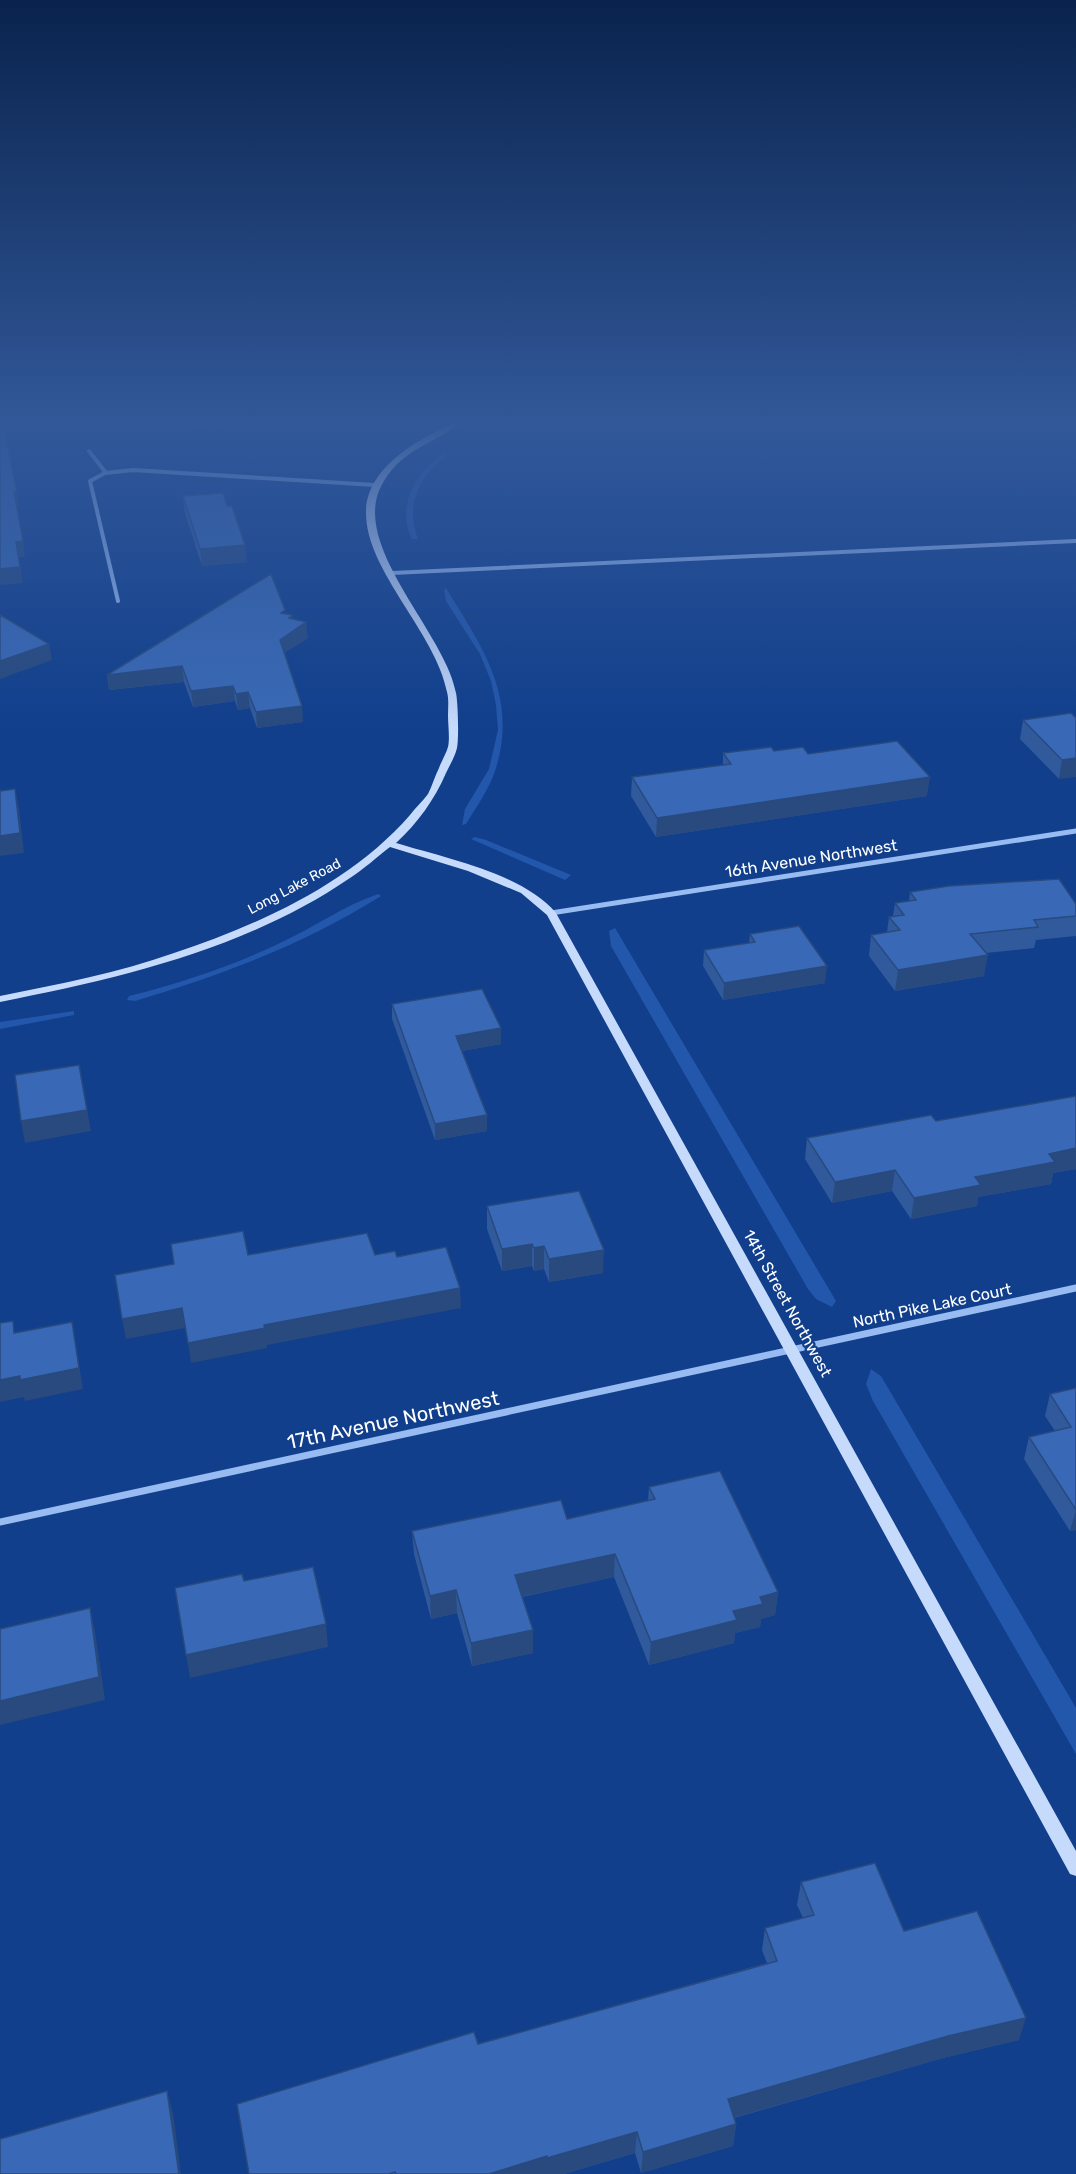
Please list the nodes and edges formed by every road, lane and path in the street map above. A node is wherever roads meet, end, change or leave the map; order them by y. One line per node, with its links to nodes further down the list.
1 (100, 525): 5 (street)
2 (371, 525): 4 (street, Long Lake Road)
3 (1076, 541): 4 (street)
4 (392, 573): 7 (street, Long Lake Road)
5 (118, 602)
6 (1076, 831): 8 (street, 16th Avenue Northwest)
7 (390, 844): 8 (street, 14th Street Northwest); 9 (street, Long Lake Road)
8 (551, 913): 11 (street, 14th Street Northwest)
9 (0, 999)
10 (1076, 1288): 11 (street, North Pike Lake Court)
11 (793, 1349): 12 (street, 17th Avenue Northwest); 13 (street, 14th Street Northwest)
12 (0, 1522)
13 (1076, 1868)

